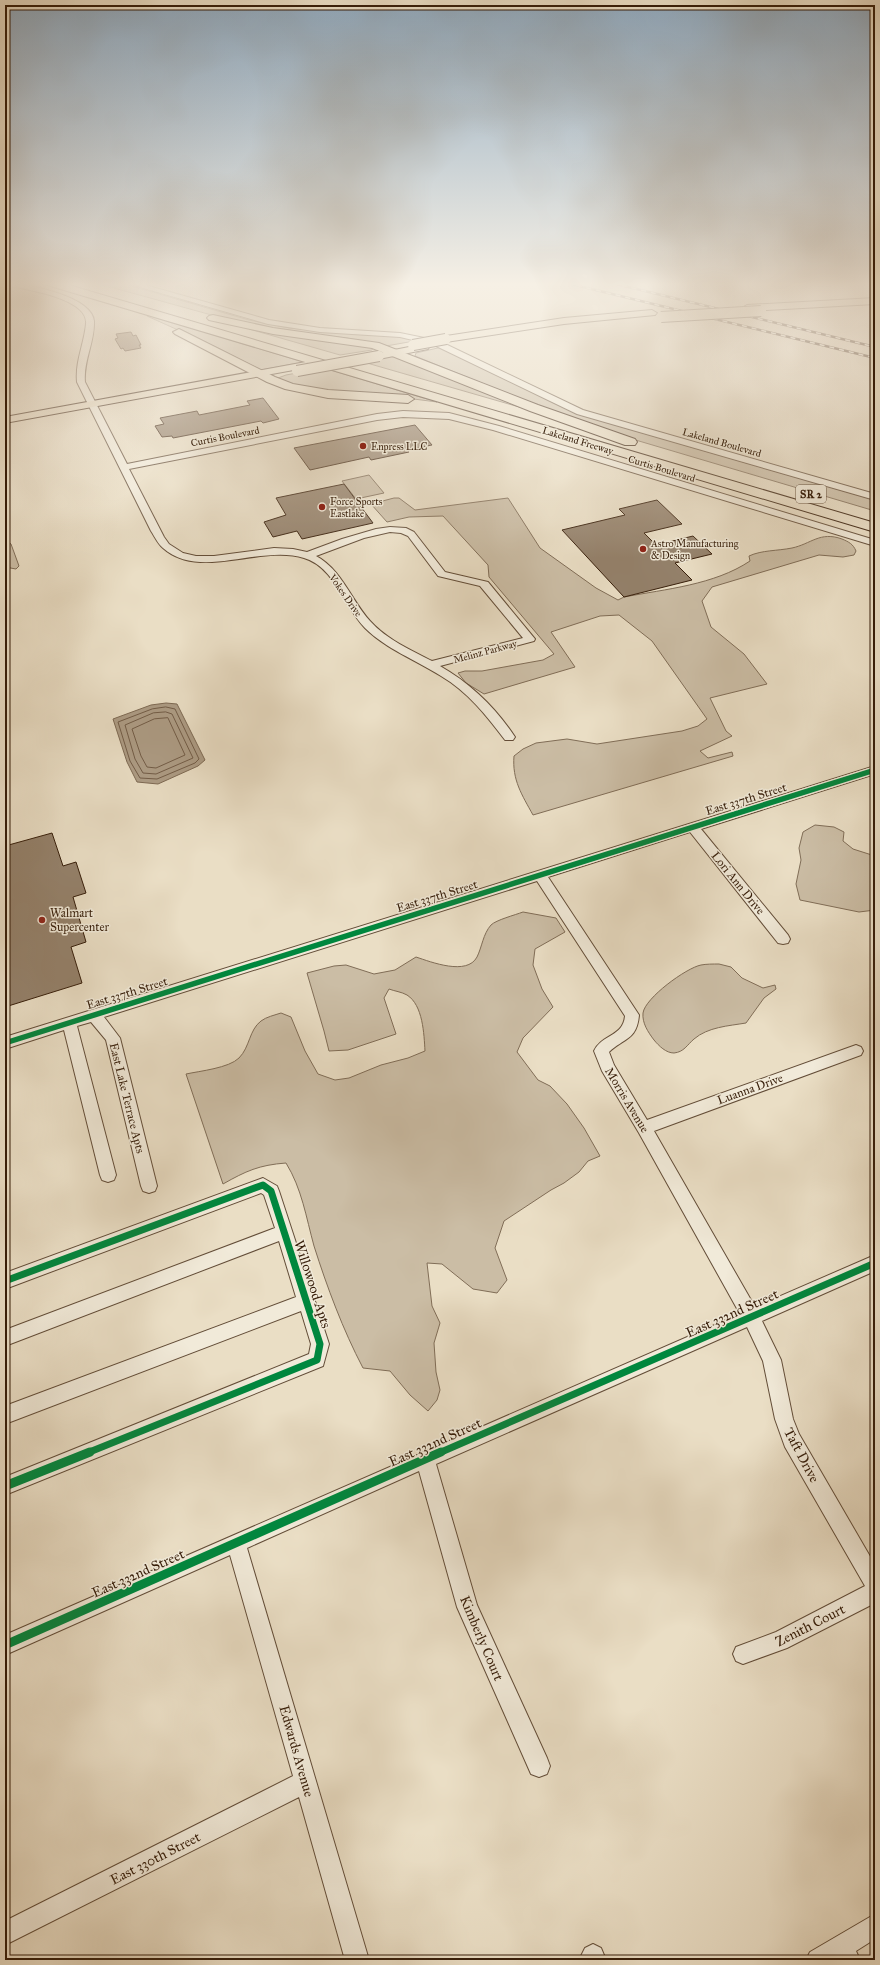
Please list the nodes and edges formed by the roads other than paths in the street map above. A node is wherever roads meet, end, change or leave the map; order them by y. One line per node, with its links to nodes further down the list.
1 (81, 375): 7 (street)
2 (262, 375): 7 (main road); 8 (highway)
3 (359, 375): 8 (highway, Lakeland Freeway / SR 2)
4 (395, 375): 11 (highway, Lakeland Freeway)
5 (443, 375): 11 (highway)
6 (502, 375): 14 (street, Lakeland Boulevard)
7 (93, 406): 9 (main road); 10 (main road); 13 (street)
8 (501, 417): 15 (highway, Lakeland Freeway / SR 2)
9 (5, 420)
10 (5, 425)
11 (638, 446): 12 (highway, Lakeland Freeway)
12 (711, 466)
13 (125, 467): 16 (street, Curtis Boulevard); 17 (street, Vokes Drive)
14 (875, 497)
15 (875, 528)
16 (875, 544)
17 (309, 555): 18 (street, Vokes Drive); 18 (street, Melinz Parkway)
18 (430, 665): 19 (street, Vokes Drive)
19 (509, 737)
20 (875, 770): 21 (street, East 337th Street)
21 (693, 827): 22 (street, East 337th Street); 23 (street, Lori Ann Drive)
22 (540, 875): 24 (street, East 337th Street); 28 (street, Morris Avenue)
23 (783, 939)
24 (94, 1015): 25 (street, East 337th Street); 30 (street, East Lake Terrace Apts)
25 (69, 1023): 26 (street, East 337th Street); 29 (street)
26 (5, 1043)
27 (856, 1050): 28 (street, Luanna Drive)
28 (644, 1128): 35 (street, Morris Avenue)
29 (108, 1175)
30 (149, 1186)
31 (284, 1232): 33 (street, Willowood Apts); 34 (street, Willowood Apts); 36 (street, Willowood Apts)
32 (875, 1263): 35 (street, East 332nd Street)
33 (5, 1281)
34 (306, 1301): 37 (street, Willowood Apts); 39 (street, Willowood Apts)
35 (751, 1317): 38 (street, East 332nd Street); 41 (street, Taft Drive)
36 (5, 1338)
37 (5, 1415)
38 (426, 1459): 40 (street, East 332nd Street); 45 (street, Kimberly Court)
39 (5, 1486)
40 (236, 1543): 43 (street, East 332nd Street); 46 (street, Edwards Avenue)
41 (875, 1584)
42 (875, 1592): 44 (street, Zenith Court)
43 (5, 1645)
44 (742, 1654)
45 (539, 1766)
46 (306, 1782): 48 (street, East 330th Street); 50 (street, Edwards Avenue)
47 (875, 1926): 49 (street)
48 (5, 1933)
49 (845, 1953): 51 (street)
50 (357, 1960)
51 (818, 1960)

